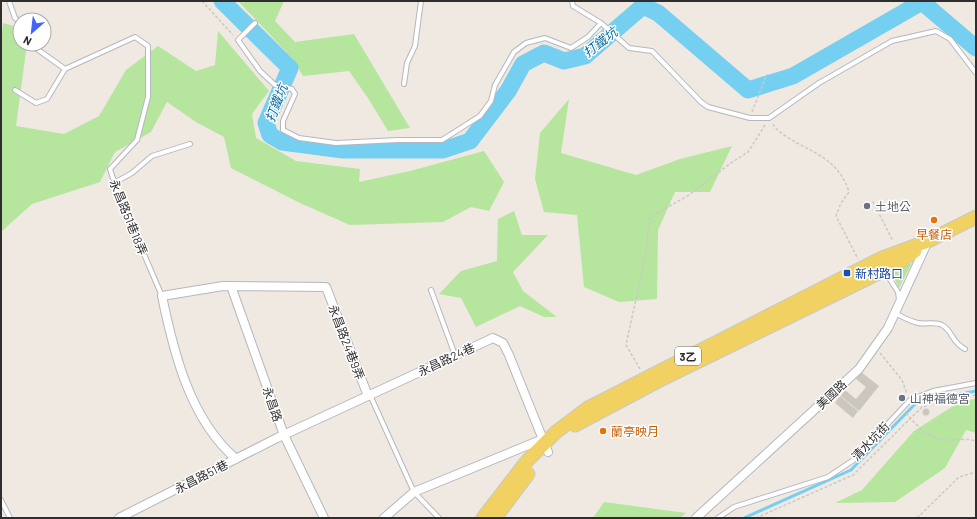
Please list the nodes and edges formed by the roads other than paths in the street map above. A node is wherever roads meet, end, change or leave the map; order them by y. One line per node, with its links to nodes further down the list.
1 (9, 1): 4 (lane)
2 (421, 1): 10 (lane)
3 (572, 1): 6 (lane)
4 (13, 12)
5 (255, 23): 6 (lane)
6 (601, 24): 9 (lane)
7 (41, 52): 8 (lane)
8 (65, 69): 11 (lane); 13 (lane, 永昌路51巷18弄)
9 (976, 73)
10 (404, 84)
11 (15, 90)
12 (190, 144): 13 (lane)
13 (114, 183): 19 (lane, 永昌路51巷18弄)
14 (976, 217): 15 (main road, 3乙)
15 (928, 241): 16 (main road, 3乙); 20 (street, 美國路); 26 (main road, 3乙)
16 (882, 272): 20 (lane); 26 (main road, 3乙)
17 (231, 286): 19 (street); 24 (street, 永昌路24巷9弄); 25 (street, 永昌路)
18 (431, 290): 22 (lane)
19 (162, 296): 27 (street)
20 (896, 309): 21 (lane); 37 (street, 美國路)
21 (965, 349)
22 (455, 355): 24 (street, 永昌路24巷); 26 (street, 永昌路24巷)
23 (976, 382): 38 (lane, 清水坑街)
24 (369, 396): 25 (street, 永昌路24巷); 28 (lane)
25 (284, 435): 27 (street, 永昌路51巷); 32 (street, 永昌路)
26 (546, 445): 28 (street); 35 (main road, 3乙); 36 (main road, 3乙)
27 (236, 459): 31 (street, 永昌路51巷)
28 (414, 492): 33 (street); 34 (lane)
29 (1, 500): 30 (lane)
30 (10, 518)
31 (119, 518)
32 (324, 518)
33 (384, 518)
34 (439, 518)
35 (483, 518)
36 (495, 518)
37 (696, 518)
38 (718, 518)

